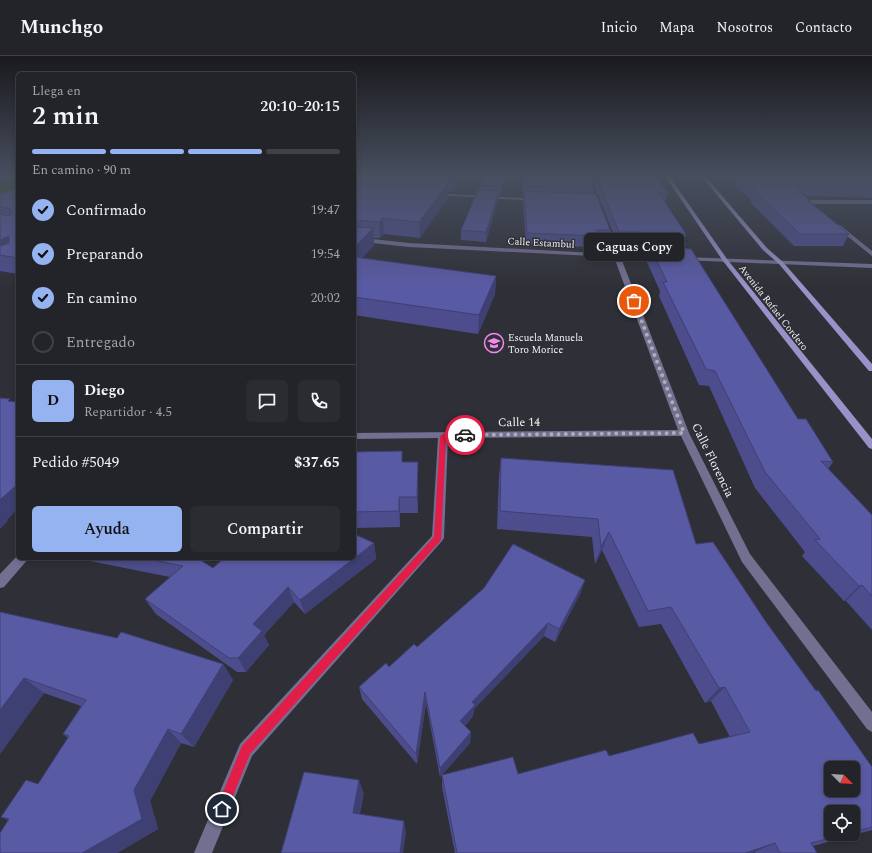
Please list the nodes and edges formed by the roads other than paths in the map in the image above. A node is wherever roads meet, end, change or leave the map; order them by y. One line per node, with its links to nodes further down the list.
1 (601, 213): 7 (street, Calle Florencia)
2 (693, 213): 10 (main road, Avenida Rafael Cordero)
3 (735, 213): 11 (main road)
4 (832, 221): 6 (street)
5 (356, 238): 7 (street, Calle Estambul)
6 (872, 254)
7 (617, 256): 8 (street, Calle Estambul); 14 (street, Calle Florencia)
8 (663, 258)
9 (678, 259): 10 (street)
10 (725, 260): 11 (street); 17 (main road, Avenida Rafael Cordero)
11 (781, 263): 12 (street); 13 (main road)
12 (872, 266)
13 (872, 369)
14 (684, 433): 16 (street, Calle 14); 20 (street, Calle Florencia)
15 (356, 436): 16 (street, Calle 14)
16 (443, 436): 21 (street)
17 (872, 446)
18 (21, 560): 19 (street)
19 (0, 583)
20 (872, 724)
21 (203, 853)

